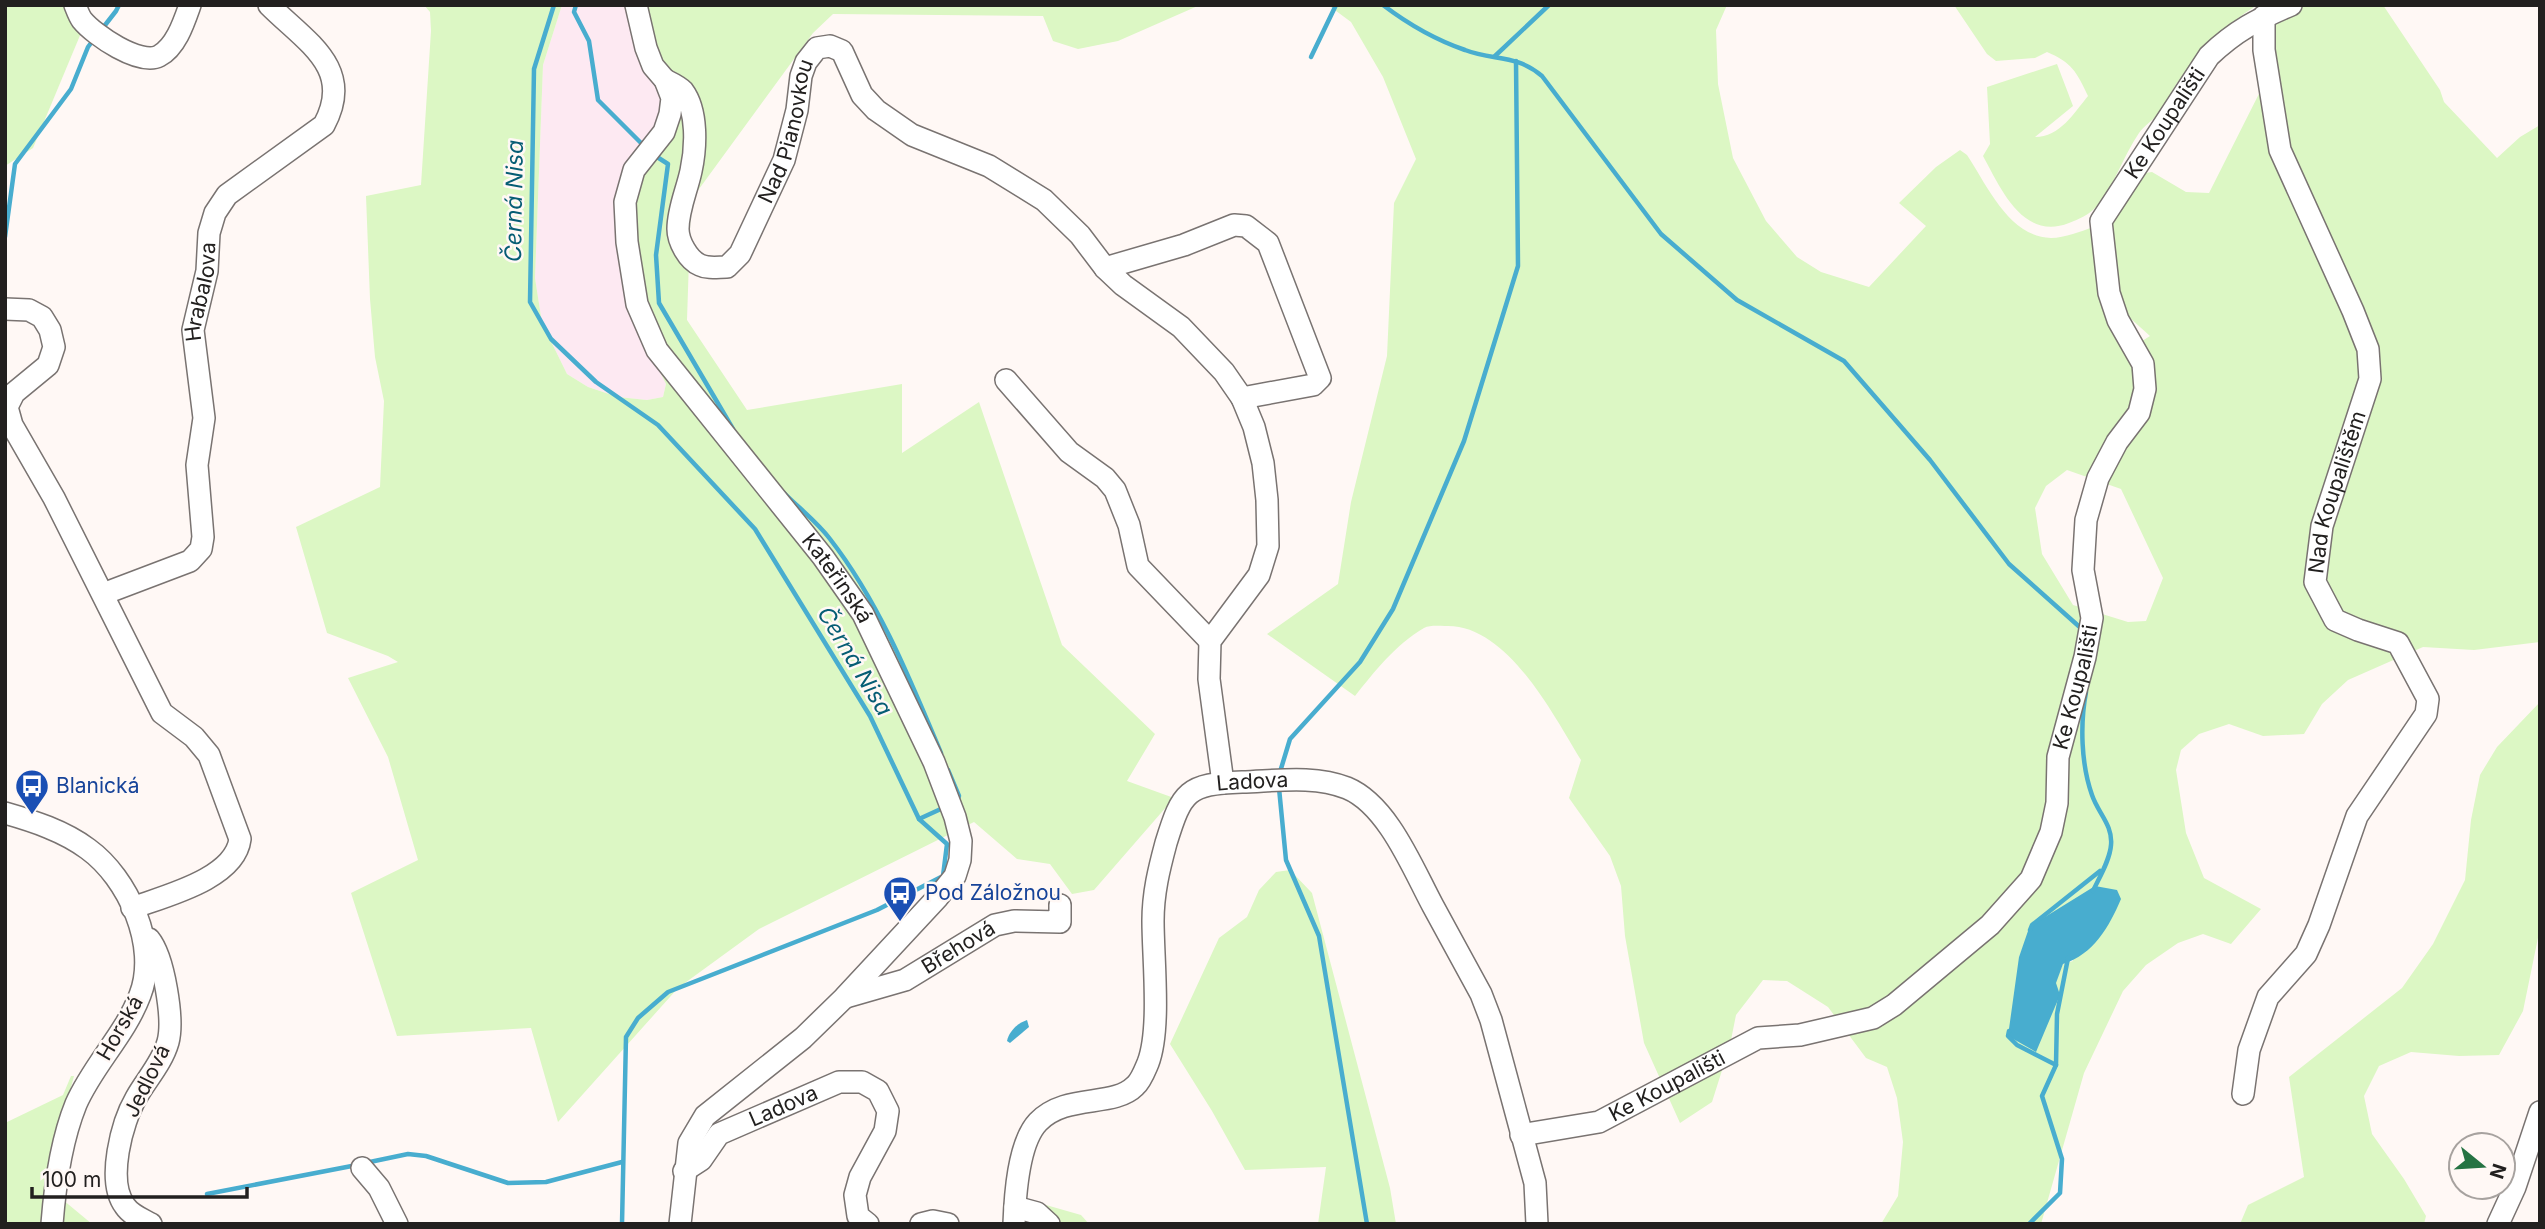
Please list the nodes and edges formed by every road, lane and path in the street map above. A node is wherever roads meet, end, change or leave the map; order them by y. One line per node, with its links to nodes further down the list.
1 (75, 5): 2 (street)
2 (190, 5)
3 (269, 5): 12 (street, Hrabalova)
4 (636, 5): 7 (street, Kateřinská)
5 (2291, 5): 6 (street, Ke Koupališti)
6 (2264, 16): 19 (street, Nad Koupalištěm); 21 (street, Ke Koupališti)
7 (665, 80): 8 (street, Nad Pianovkou); 18 (street, Kateřinská)
8 (1105, 268): 11 (street, Nad Pianovkou); 11 (street)
9 (5, 309): 12 (street)
10 (1006, 380): 13 (street)
11 (1242, 398): 13 (street, Nad Pianovkou)
12 (103, 594): 17 (street)
13 (1210, 641): 14 (street)
14 (1223, 783): 21 (street, Ladova); 24 (street, Ladova)
15 (6, 813): 17 (street, Horská)
16 (1060, 905): 18 (street, Břehová)
17 (136, 918): 25 (street, Horská); 26 (street, Jedlová)
18 (844, 998): 23 (street, Kateřinská)
19 (2243, 1094)
20 (2540, 1112): 34 (street)
21 (1521, 1135): 33 (street, Ladova)
22 (362, 1168): 27 (street)
23 (684, 1171): 28 (street, Kateřinská); 29 (street, Ladova)
24 (1014, 1215): 32 (street)
25 (52, 1224)
26 (151, 1224)
27 (397, 1224)
28 (680, 1224)
29 (868, 1224)
30 (921, 1224): 31 (street)
31 (948, 1224)
32 (1049, 1224)
33 (1537, 1224)
34 (2498, 1224)

